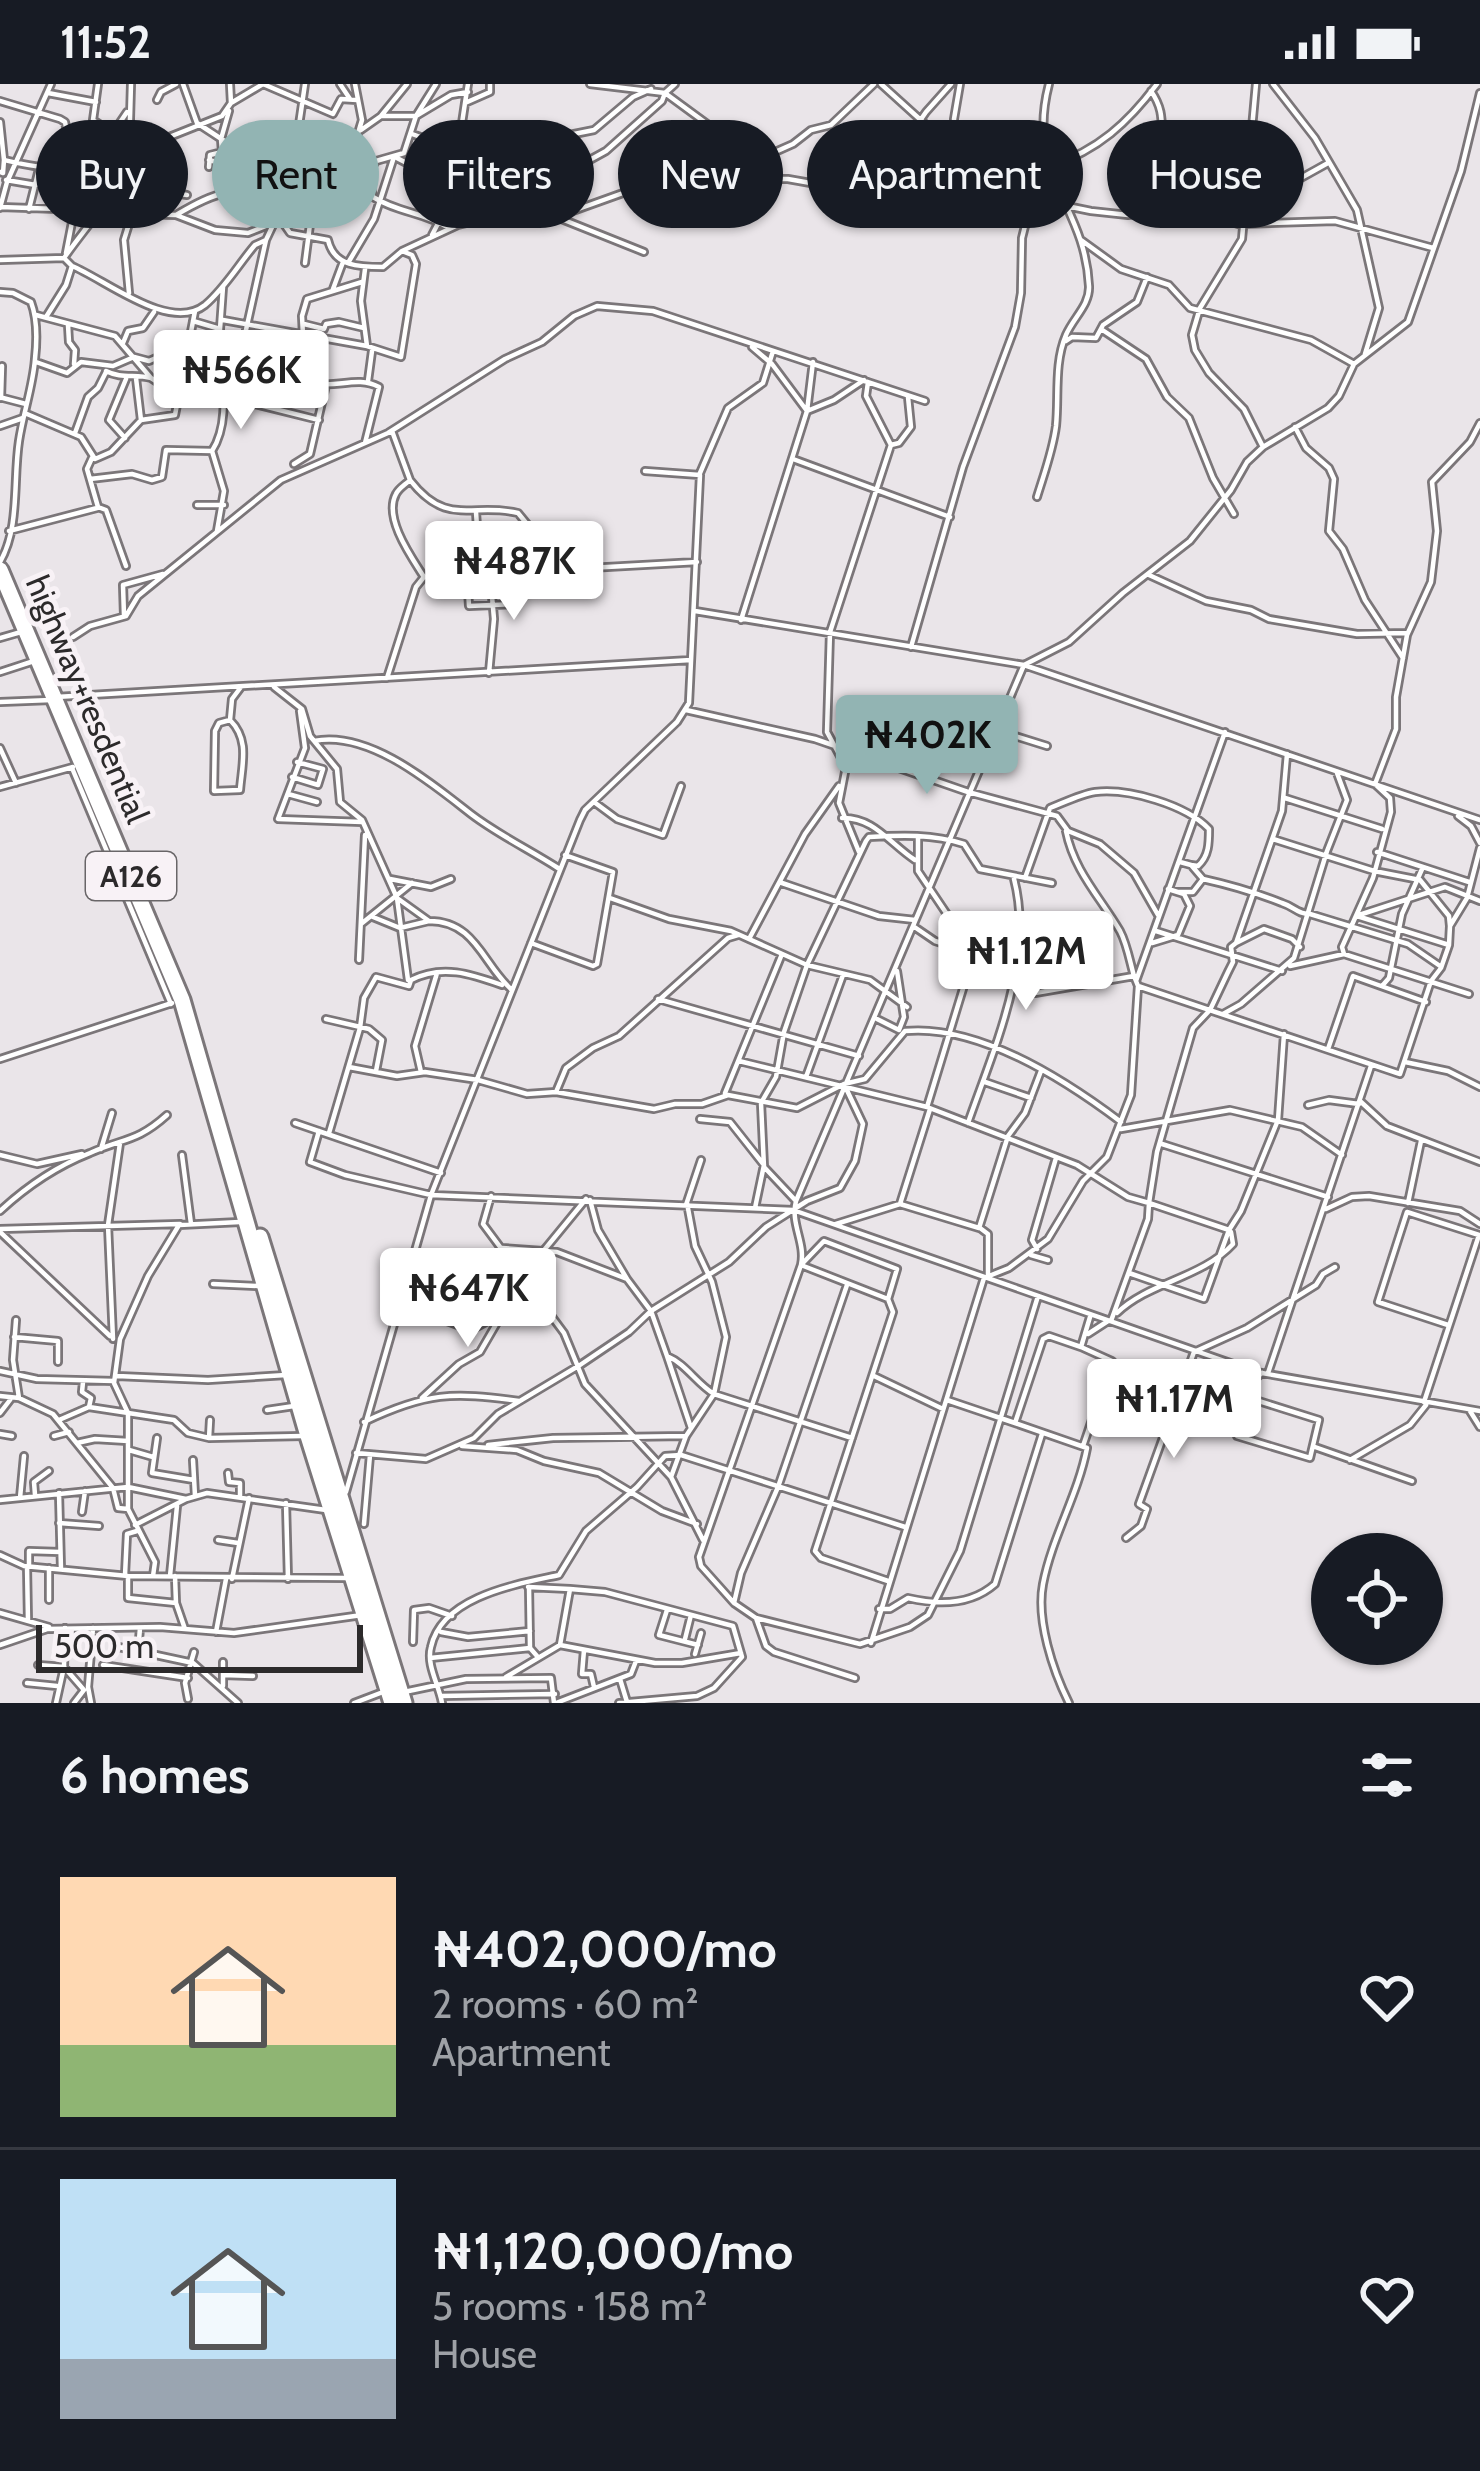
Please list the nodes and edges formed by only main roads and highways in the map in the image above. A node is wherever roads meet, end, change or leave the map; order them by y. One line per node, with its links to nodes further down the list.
1 (0, 566): 2 (highway, highway+resdential / A126)
2 (6, 597): 3 (highway, highway+resdential / A126)
3 (239, 1190): 4 (highway, A126); 4 (highway, A126)
4 (337, 1510): 5 (highway, A126); 5 (highway, A126)
5 (396, 1697)

